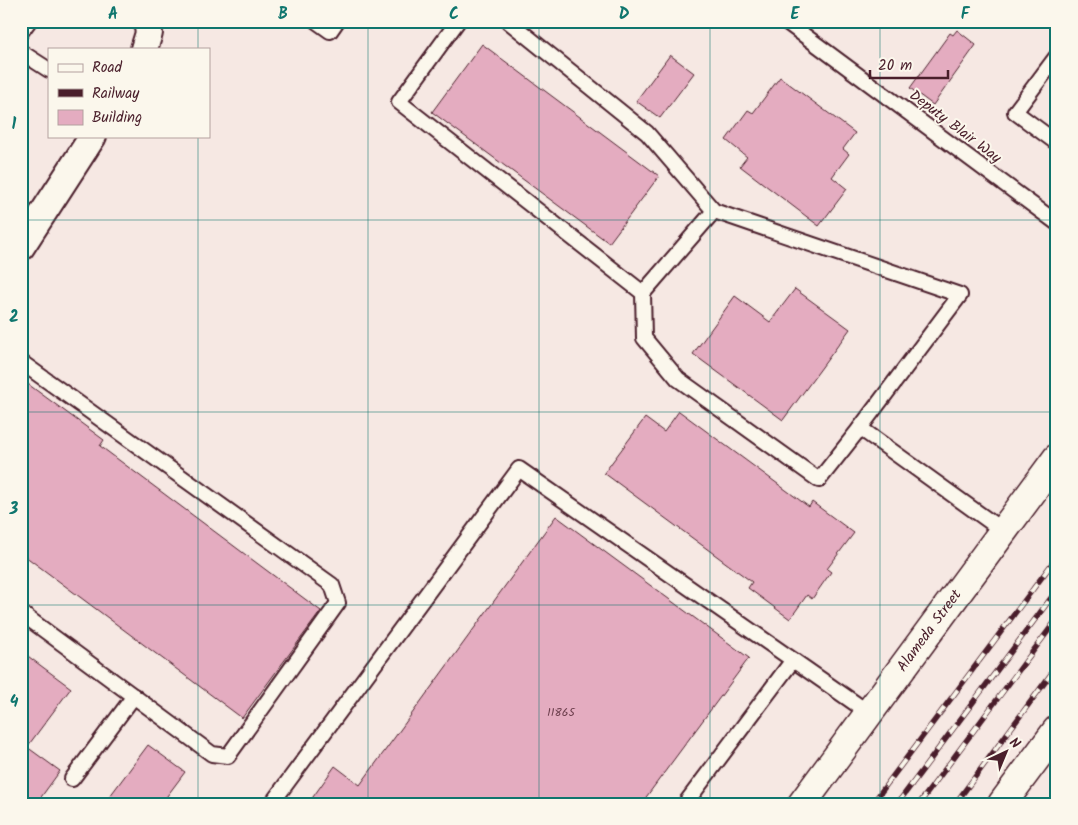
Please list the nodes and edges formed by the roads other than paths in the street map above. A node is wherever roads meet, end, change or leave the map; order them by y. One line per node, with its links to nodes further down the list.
1 (29, 21): 8 (lane)
2 (148, 21): 9 (street)
3 (316, 21): 4 (lane)
4 (337, 21)
5 (458, 21): 18 (lane)
6 (508, 21): 15 (lane)
7 (785, 21): 16 (lane, Deputy Blair Way)
8 (21, 32)
9 (144, 48)
10 (1057, 56): 14 (lane)
11 (23, 57): 12 (lane)
12 (48, 70)
13 (92, 138): 17 (street)
14 (1057, 143)
15 (714, 211): 18 (lane); 20 (lane)
16 (1057, 223)
17 (21, 247)
18 (643, 293): 20 (lane)
19 (21, 362): 25 (lane)
20 (860, 428): 22 (lane)
21 (1057, 458): 22 (main road, Alameda Street)
22 (1003, 531): 26 (main road, Alameda Street)
23 (21, 613): 25 (lane)
24 (793, 660): 26 (lane); 29 (lane); 30 (lane)
25 (134, 696): 28 (lane)
26 (869, 713): 31 (main road, Alameda Street)
27 (1054, 738): 32 (main road)
28 (72, 779)
29 (281, 804)
30 (685, 804)
31 (802, 804)
32 (1002, 804)

